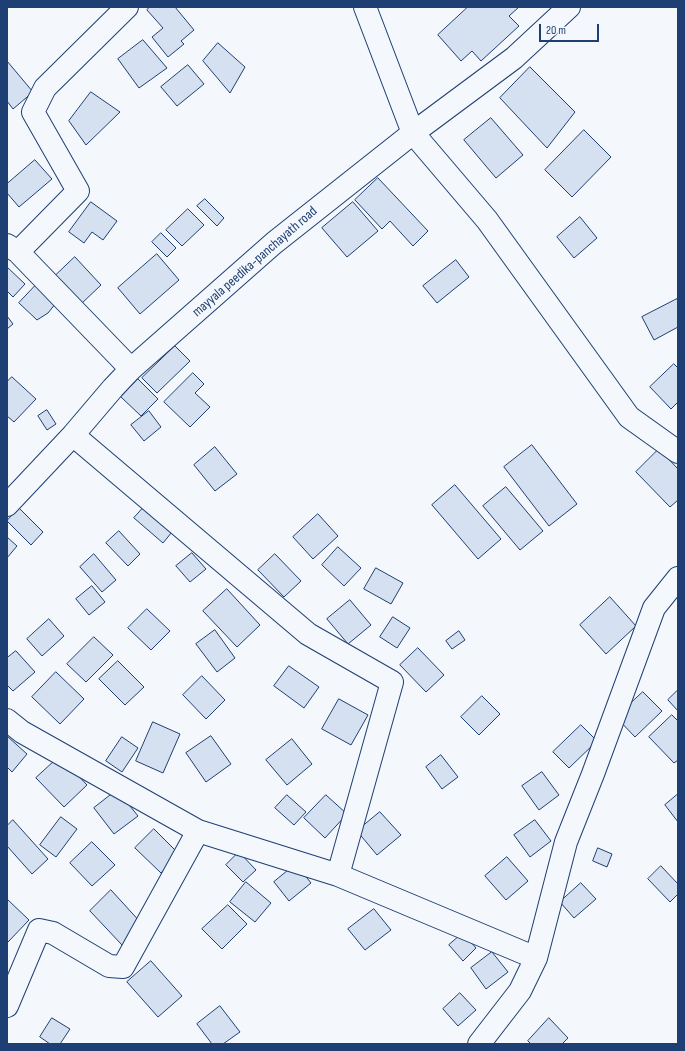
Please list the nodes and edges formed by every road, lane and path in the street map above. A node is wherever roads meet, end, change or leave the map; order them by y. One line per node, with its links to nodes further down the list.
1 (128, 7): 5 (street)
2 (365, 7): 4 (street)
3 (569, 7): 4 (street, mayyala peedika-panchayath road)
4 (413, 133): 6 (street, mayyala peedika-panchayath road); 8 (street)
5 (12, 248): 6 (street)
6 (131, 369): 7 (street, mayyala peedika-panchayath road)
7 (73, 435): 9 (street, mayyala peedika-panchayath road); 13 (street)
8 (678, 452)
9 (7, 505)
10 (678, 578): 14 (street)
11 (7, 720): 12 (street)
12 (198, 831): 13 (street); 15 (street)
13 (338, 875): 14 (street)
14 (536, 958): 16 (street)
15 (7, 1006)
16 (479, 1044)

